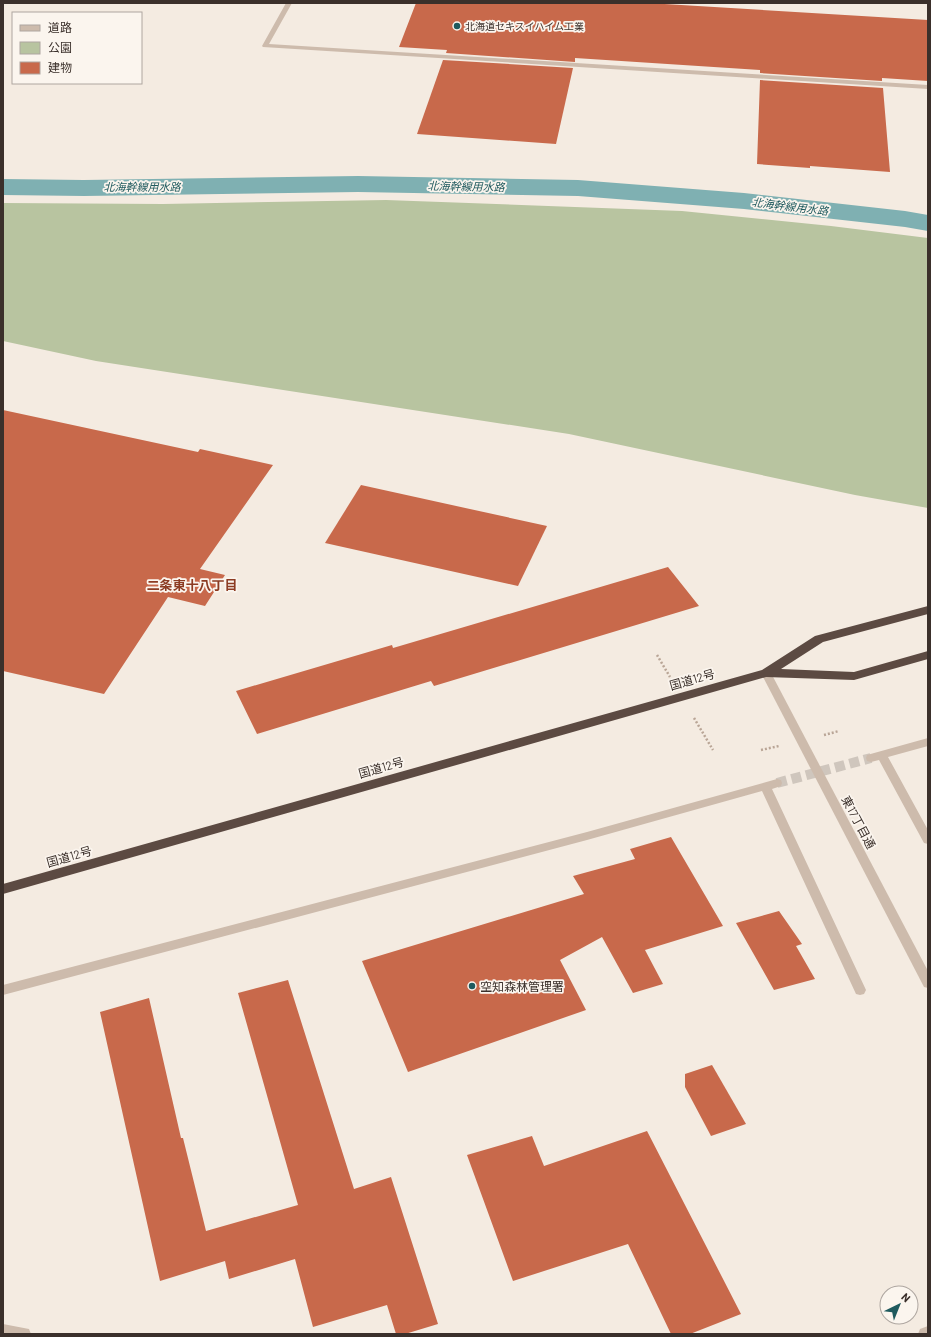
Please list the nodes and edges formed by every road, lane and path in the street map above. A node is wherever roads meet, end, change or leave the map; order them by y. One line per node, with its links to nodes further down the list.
1 (289, 3): 2 (street)
2 (928, 87)
3 (928, 610): 5 (highway, 国道12号)
4 (928, 655): 5 (highway, 国道12号)
5 (766, 673): 10 (highway, 国道12号); 11 (street, 東17丁目通)
6 (928, 742): 9 (street)
7 (777, 783): 8 (street)
8 (765, 786): 12 (street); 13 (street)
9 (928, 840)
10 (3, 889)
11 (928, 983)
12 (3, 990)
13 (860, 990)
14 (3, 1331): 16 (street)
15 (928, 1333): 17 (street)
16 (24, 1334)
17 (924, 1334)

